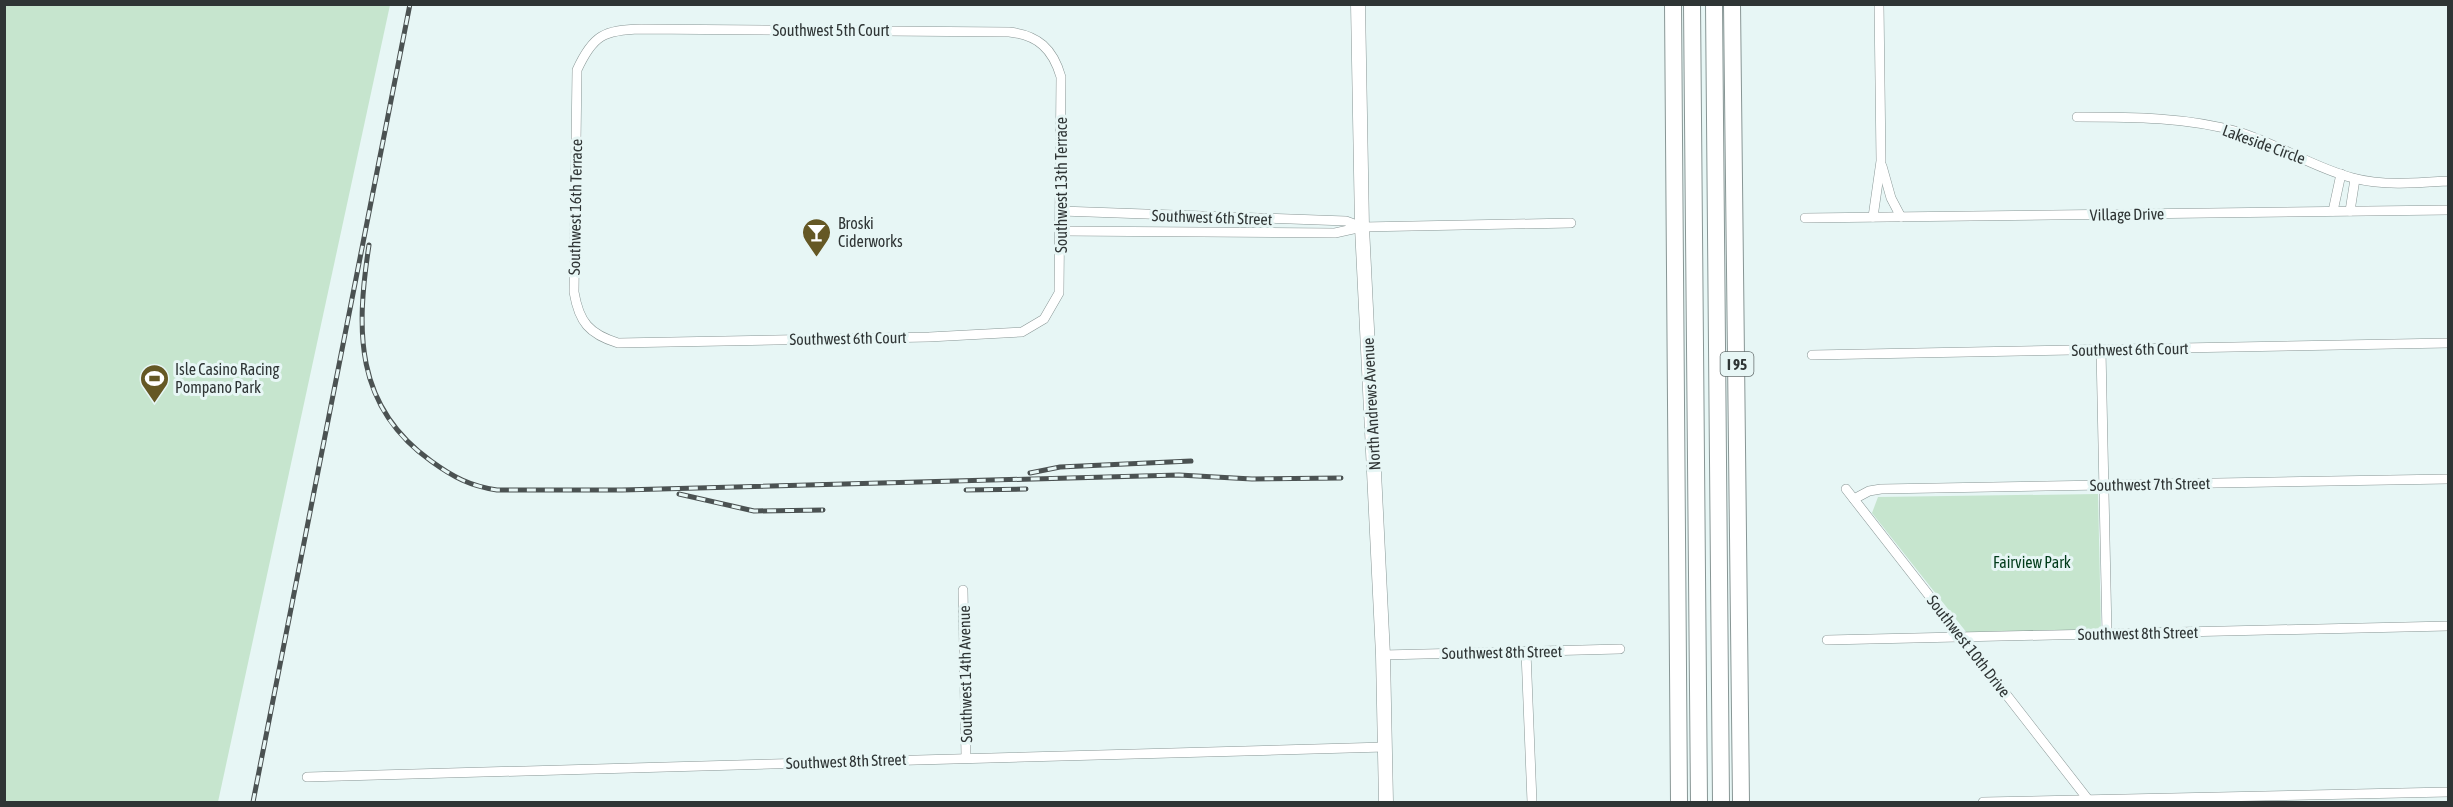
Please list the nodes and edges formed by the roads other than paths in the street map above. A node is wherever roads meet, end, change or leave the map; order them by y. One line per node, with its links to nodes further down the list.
1 (1358, 4): 22 (main road, North Andrews Avenue)
2 (1673, 4): 30 (highway)
3 (1692, 4): 24 (highway)
4 (1714, 4): 36 (highway)
5 (1732, 4): 44 (highway, I 95)
6 (1879, 4): 10 (street)
7 (585, 51): 8 (street, Southwest 5th Court); 26 (street, Southwest 16th Terrace)
8 (1061, 77): 16 (street, Southwest 13th Terrace)
9 (2077, 117): 11 (street, Lakeside Circle)
10 (1881, 161): 18 (street); 19 (street)
11 (2341, 174): 12 (street, Lakeside Circle); 17 (street)
12 (2355, 179): 13 (street, Lakeside Circle); 15 (street)
13 (2448, 181)
14 (2448, 210): 15 (street, Village Drive)
15 (2350, 211): 17 (street, Village Drive)
16 (1061, 212): 22 (street, Southwest 6th Street); 23 (street, Southwest 13th Terrace)
17 (2333, 212): 19 (street, Village Drive)
18 (1873, 217): 19 (street, Village Drive); 20 (street, Village Drive)
19 (1901, 217)
20 (1805, 218)
21 (1571, 223): 22 (street, Southwest 6th Street)
22 (1362, 228): 23 (street, Southwest 6th Street); 43 (main road, North Andrews Avenue)
23 (1061, 231): 25 (street, Southwest 13th Terrace)
24 (1695, 237): 30 (highway); 53 (highway)
25 (1059, 293): 26 (street, Southwest 6th Court)
26 (618, 343)
27 (2448, 343): 28 (street, Southwest 6th Court)
28 (2101, 350): 29 (street, Southwest 6th Court); 32 (street)
29 (1812, 356)
30 (1676, 386): 52 (highway)
31 (2448, 479): 32 (street, Southwest 7th Street)
32 (2103, 485): 34 (street, Southwest 7th Street); 38 (street)
33 (1846, 489): 34 (street, Southwest 10th Drive)
34 (1854, 499): 39 (street, Southwest 10th Drive)
35 (963, 590): 46 (street, Southwest 14th Avenue)
36 (1719, 594): 44 (highway); 54 (highway)
37 (2448, 626): 38 (street, Southwest 8th Street)
38 (2107, 634): 39 (street, Southwest 8th Street)
39 (1962, 637): 40 (street, Southwest 8th Street); 49 (street, Southwest 10th Drive)
40 (1827, 640)
41 (1620, 649): 42 (street, Southwest 8th Street)
42 (1526, 652): 43 (street, Southwest 8th Street); 51 (street)
43 (1383, 655): 45 (main road, North Andrews Avenue)
44 (1740, 723): 55 (highway, I 95)
45 (1385, 747): 46 (street, Southwest 8th Street); 50 (main road, North Andrews Avenue)
46 (966, 757): 47 (street, Southwest 8th Street)
47 (307, 777)
48 (2448, 792): 49 (street)
49 (2089, 801): 56 (street)
50 (1386, 802)
51 (1532, 802)
52 (1679, 802)
53 (1699, 802)
54 (1721, 802)
55 (1741, 802)
56 (1983, 802)

